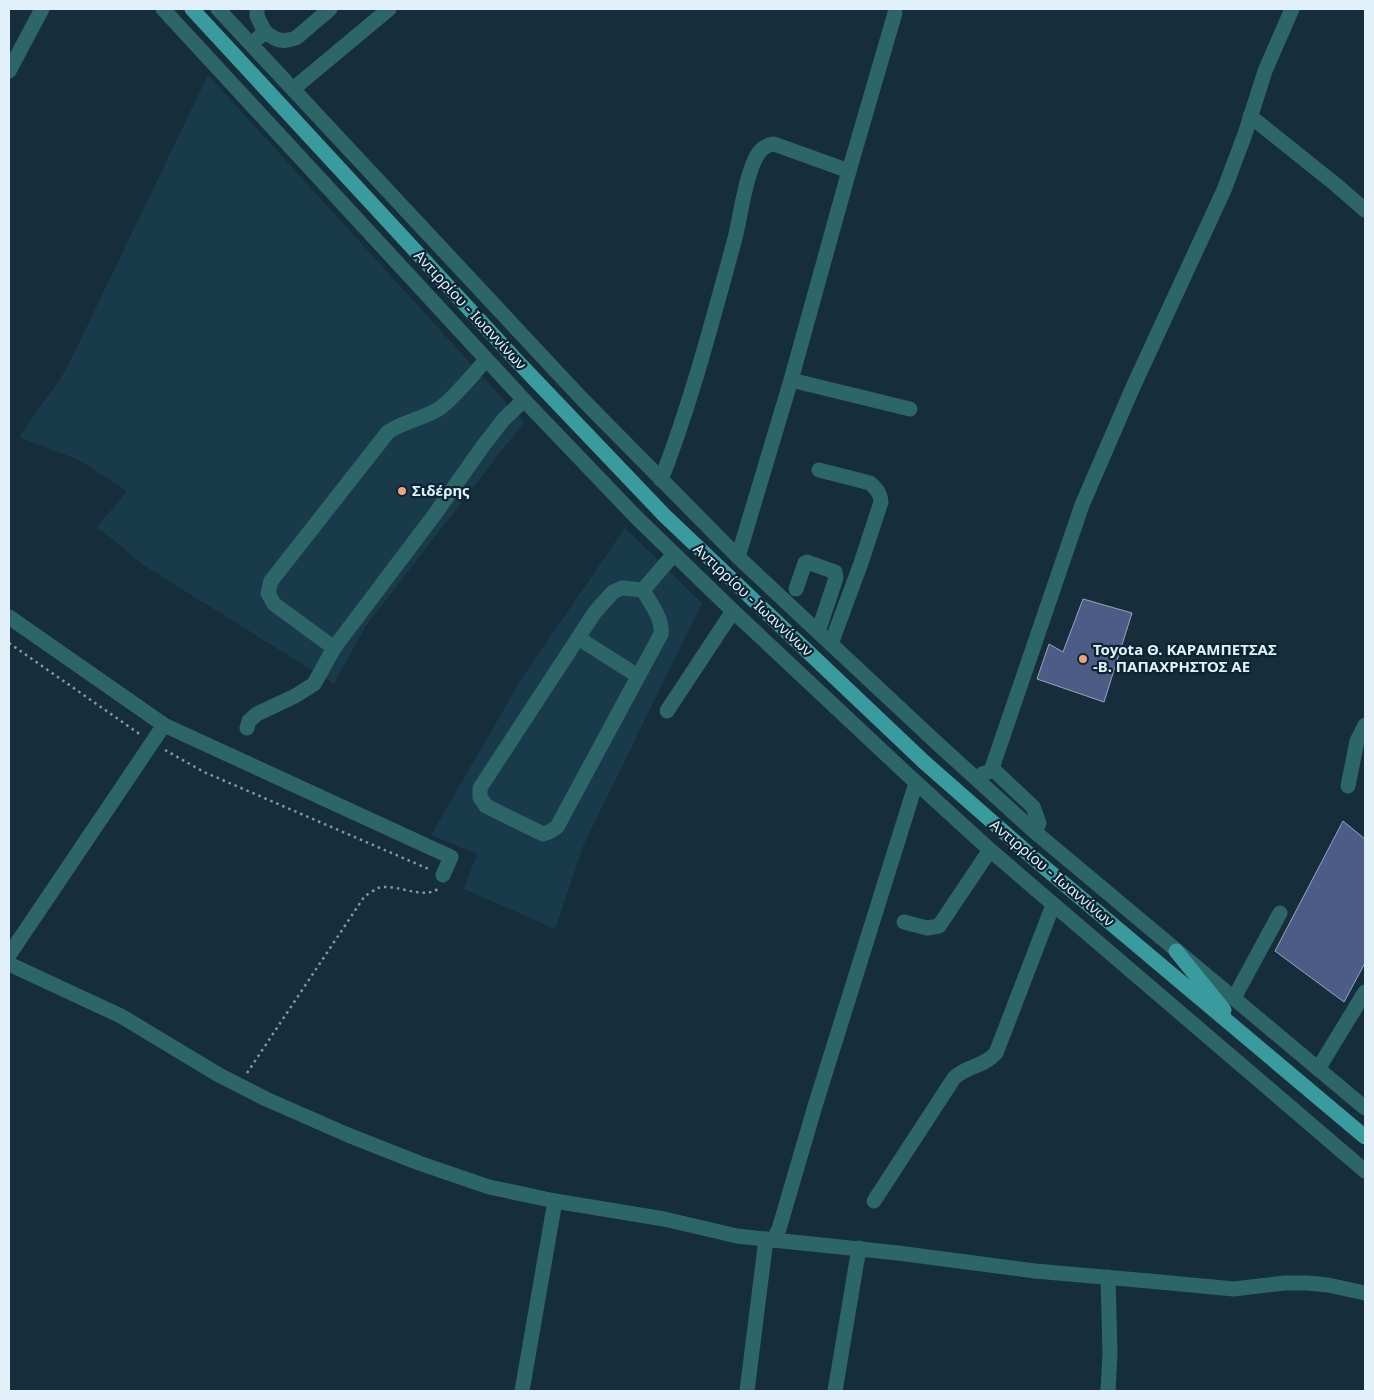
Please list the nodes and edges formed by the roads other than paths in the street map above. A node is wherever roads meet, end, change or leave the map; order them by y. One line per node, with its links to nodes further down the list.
1 (42, 9): 12 (street)
2 (163, 9): 17 (street)
3 (192, 9): 53 (main road, Αντιρρίου - Ιωαννίνων)
4 (218, 9): 11 (street)
5 (257, 9): 10 (street)
6 (330, 9): 10 (street)
7 (389, 9): 13 (street)
8 (1292, 9): 14 (street)
9 (895, 13): 15 (street)
10 (265, 32): 11 (street)
11 (251, 44): 13 (street)
12 (9, 71)
13 (293, 89): 22 (street)
14 (1250, 116): 16 (street); 38 (street)
15 (849, 171): 18 (street); 22 (street)
16 (1365, 208)
17 (486, 360): 19 (street); 32 (street)
18 (791, 380): 20 (street); 24 (street)
19 (524, 400): 23 (street); 32 (street)
20 (910, 409)
21 (819, 470): 31 (street)
22 (661, 480): 24 (street)
23 (674, 554): 26 (street); 27 (street)
24 (738, 557): 29 (street)
25 (796, 589): 29 (street)
26 (643, 590): 30 (street); 33 (street)
27 (733, 611): 34 (street); 40 (street)
28 (9, 618): 35 (street)
29 (818, 632): 31 (street)
30 (578, 638): 33 (street); 33 (street)
31 (830, 644): 39 (street)
32 (334, 648): 37 (street)
33 (638, 676)
34 (667, 711)
35 (164, 725): 44 (street); 49 (street)
36 (1365, 725): 41 (street)
37 (247, 728)
38 (990, 770): 39 (street); 42 (street)
39 (976, 779): 42 (street)
40 (916, 783): 43 (street); 60 (street)
41 (1348, 786)
42 (1035, 832): 48 (street)
43 (990, 850): 45 (street); 47 (street)
44 (443, 875)
45 (1053, 905): 57 (street); 59 (street)
46 (1280, 913): 52 (street)
47 (904, 922)
48 (1176, 950): 52 (street); 53 (main road)
49 (9, 955)
50 (9, 964): 58 (street)
51 (1365, 992): 54 (street)
52 (1234, 998): 54 (street)
53 (1246, 1037): 56 (main road, Αντιρρίου - Ιωαννίνων)
54 (1318, 1069): 55 (street)
55 (1365, 1108)
56 (1365, 1137)
57 (1365, 1171)
58 (555, 1201): 60 (street); 64 (street)
59 (874, 1201)
60 (770, 1240): 61 (street); 65 (street)
61 (859, 1248): 62 (street); 66 (street)
62 (1108, 1277): 63 (street); 67 (street)
63 (1365, 1293)
64 (522, 1391)
65 (747, 1391)
66 (835, 1391)
67 (1108, 1391)

